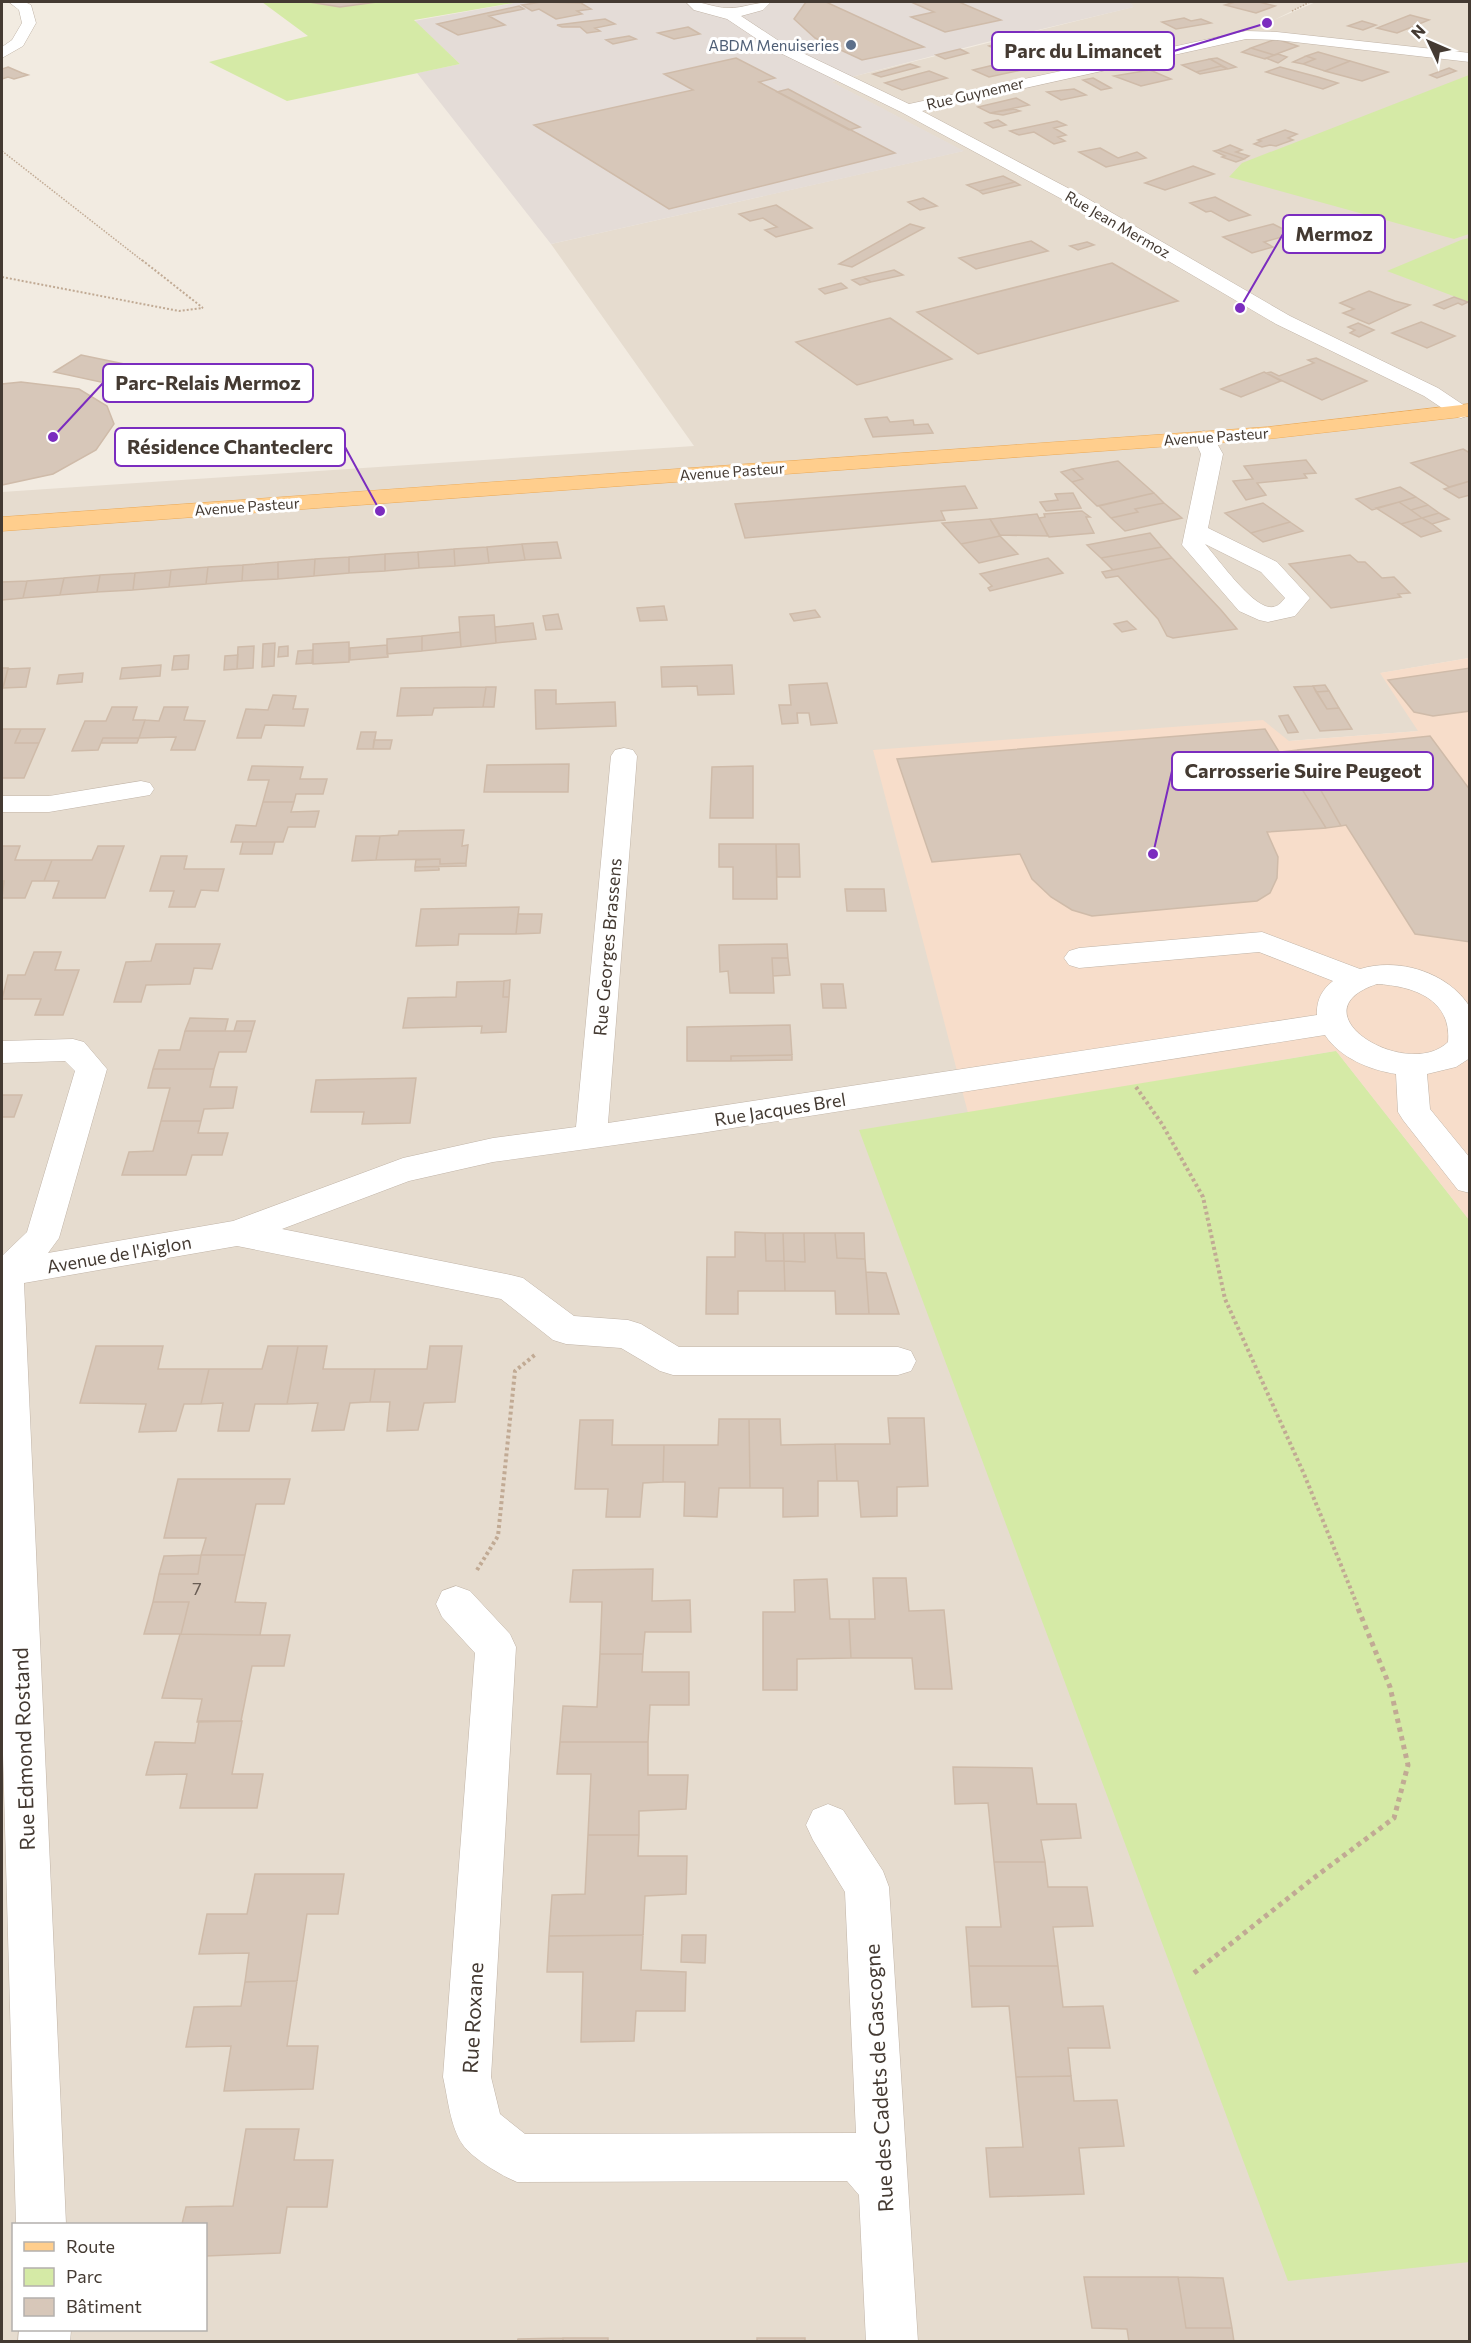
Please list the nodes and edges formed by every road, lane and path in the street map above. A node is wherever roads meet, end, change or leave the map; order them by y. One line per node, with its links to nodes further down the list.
1 (16, 2): 6 (street)
2 (693, 2): 4 (street, Rue Jean Mermoz)
3 (762, 4): 4 (street); 5 (street)
4 (720, 12): 5 (street, Rue Jean Mermoz)
5 (763, 38): 8 (street, Rue Jean Mermoz)
6 (2, 53)
7 (1470, 58): 8 (street, Rue Guynemer)
8 (907, 109): 11 (street, Rue Jean Mermoz)
9 (2, 151): 10 (path)
10 (2, 277)
11 (1467, 412): 12 (main road, Avenue Pasteur)
12 (1204, 437): 13 (main road, Avenue Pasteur); 14 (street)
13 (2, 524)
14 (1197, 531)
15 (624, 756): 25 (street, Rue Georges Brassens)
16 (141, 789): 17 (street)
17 (2, 804)
18 (1079, 958): 19 (street)
19 (1355, 978): 20 (street); 21 (street)
20 (1466, 1012): 24 (street)
21 (1333, 1023): 23 (street, Rue Jacques Brel); 24 (street)
22 (2, 1052): 28 (street)
23 (1115, 1057): 25 (street, Rue Jacques Brel); 33 (path)
24 (1412, 1065): 26 (street)
25 (591, 1137): 27 (street, Rue Jacques Brel)
26 (1470, 1180)
27 (237, 1233): 28 (street, Avenue de l'Aiglon); 29 (street)
28 (4, 1273): 35 (street, Rue Edmond Rostand)
29 (566, 1330): 30 (street); 31 (path)
30 (898, 1361)
31 (456, 1604): 34 (street, Rue Roxane)
32 (828, 1825): 34 (street, Rue des Cadets de Gascogne)
33 (1194, 1973)
34 (885, 2186): 36 (street, Rue des Cadets de Gascogne)
35 (41, 2223)
36 (892, 2342)

